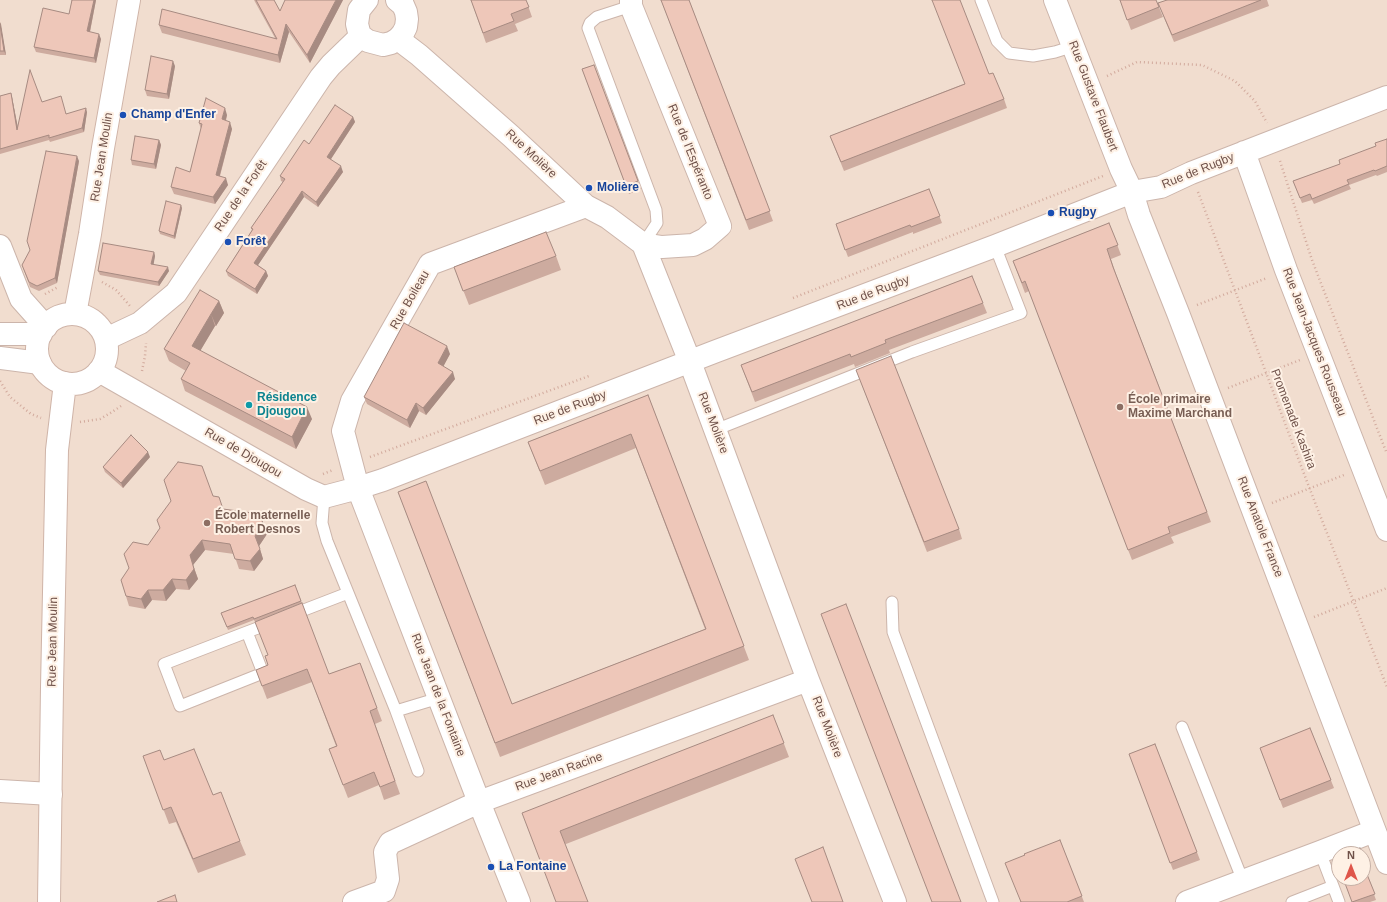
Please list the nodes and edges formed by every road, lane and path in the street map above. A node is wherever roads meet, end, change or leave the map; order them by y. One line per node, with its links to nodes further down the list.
1 (129, 0): 28 (street, Rue Jean Moulin)
2 (367, 0): 7 (street)
3 (981, 0): 9 (lane)
4 (1055, 0): 9 (street, Rue Gustave Flaubert)
5 (401, 2): 8 (street)
6 (631, 3): 17 (lane); 17 (street, Rue de l'Espéranto)
7 (361, 36): 8 (street); 31 (street, Rue de la Forêt)
8 (398, 39): 16 (street, Rue Molière)
9 (1074, 46): 10 (street, Rue Gustave Flaubert)
10 (1089, 85): 12 (path); 15 (street, Rue Gustave Flaubert)
11 (1387, 97): 12 (street, Rue de Rugby)
12 (1280, 138): 13 (street, Rue de Rugby); 20 (path)
13 (1244, 152): 14 (street, Rue de Rugby); 21 (street, Rue Jean-Jacques Rousseau)
14 (1190, 173): 15 (street, Rue de Rugby); 24 (path, Promenade Kashira)
15 (1132, 192): 19 (street, Rue de Rugby); 27 (street, Rue Anatole France)
16 (586, 206): 17 (street, Rue Molière); 50 (street, Rue Boileau)
17 (642, 244): 36 (street, Rue Molière)
18 (0, 246): 29 (street)
19 (995, 246): 36 (street, Rue de Rugby); 47 (lane)
20 (1312, 260): 21 (path); 33 (path)
21 (1286, 270): 24 (path); 34 (street, Rue Jean-Jacques Rousseau)
22 (99, 280): 26 (path)
23 (60, 286): 25 (path)
24 (1235, 290): 27 (path); 40 (path, Promenade Kashira)
25 (38, 294)
26 (134, 311)
27 (1178, 313): 43 (street, Rue Anatole France)
28 (75, 314): 29 (street); 31 (street)
29 (43, 330): 30 (street); 37 (street)
30 (0, 334)
31 (106, 339): 39 (street)
32 (146, 339): 38 (path)
33 (1344, 342): 34 (path); 48 (path)
34 (1318, 353): 40 (path); 49 (street, Rue Jean-Jacques Rousseau)
35 (0, 358): 37 (street)
36 (690, 362): 47 (street, Rue Molière); 50 (street, Rue de Rugby)
37 (40, 363): 42 (street)
38 (142, 368)
39 (99, 371): 42 (street); 44 (street, Rue de Djougou)
40 (1266, 373): 43 (path); 51 (path, Promenade Kashira)
41 (0, 381): 45 (path)
42 (65, 383): 68 (street, Rue Jean Moulin)
43 (1209, 395): 53 (street, Rue Anatole France)
44 (128, 397): 46 (path); 52 (street, Rue de Djougou)
45 (47, 420)
46 (76, 422)
47 (715, 430): 61 (street, Rue Molière)
48 (1387, 454)
49 (1363, 467): 51 (path); 54 (street, Rue Jean-Jacques Rousseau)
50 (358, 488): 52 (street); 63 (street, Rue Jean de la Fontaine)
51 (1309, 488): 53 (path); 57 (path, Promenade Kashira)
52 (324, 497): 56 (lane)
53 (1253, 510): 59 (street, Rue Anatole France)
54 (1387, 530)
55 (1387, 588): 57 (path)
56 (348, 593): 60 (lane); 64 (lane)
57 (1353, 601): 59 (path); 62 (path, Promenade Kashira)
58 (892, 602): 81 (lane)
59 (1297, 624): 70 (street, Rue Anatole France)
60 (247, 632): 60 (lane)
61 (808, 680): 69 (street, Rue Jean Racine); 80 (street, Rue Molière)
62 (1387, 687)
63 (439, 698): 64 (lane); 69 (street, Rue Jean de la Fontaine)
64 (396, 711): 66 (lane)
65 (1182, 727): 73 (lane)
66 (418, 772)
67 (0, 791): 68 (street)
68 (51, 794): 77 (street, Rue Jean Moulin)
69 (479, 802): 78 (street, Rue Jean Racine); 79 (street, Rue Jean de la Fontaine)
70 (1374, 831): 71 (street); 72 (street, Rue Anatole France)
71 (1320, 852): 73 (street); 74 (lane)
72 (1387, 863)
73 (1243, 881): 76 (street)
74 (1331, 881)
75 (1333, 886): 83 (lane); 84 (lane)
76 (1215, 897): 82 (street)
77 (49, 902)
78 (354, 902)
79 (519, 902)
80 (895, 902)
81 (993, 902)
82 (1187, 902)
83 (1292, 902)
84 (1339, 902)

